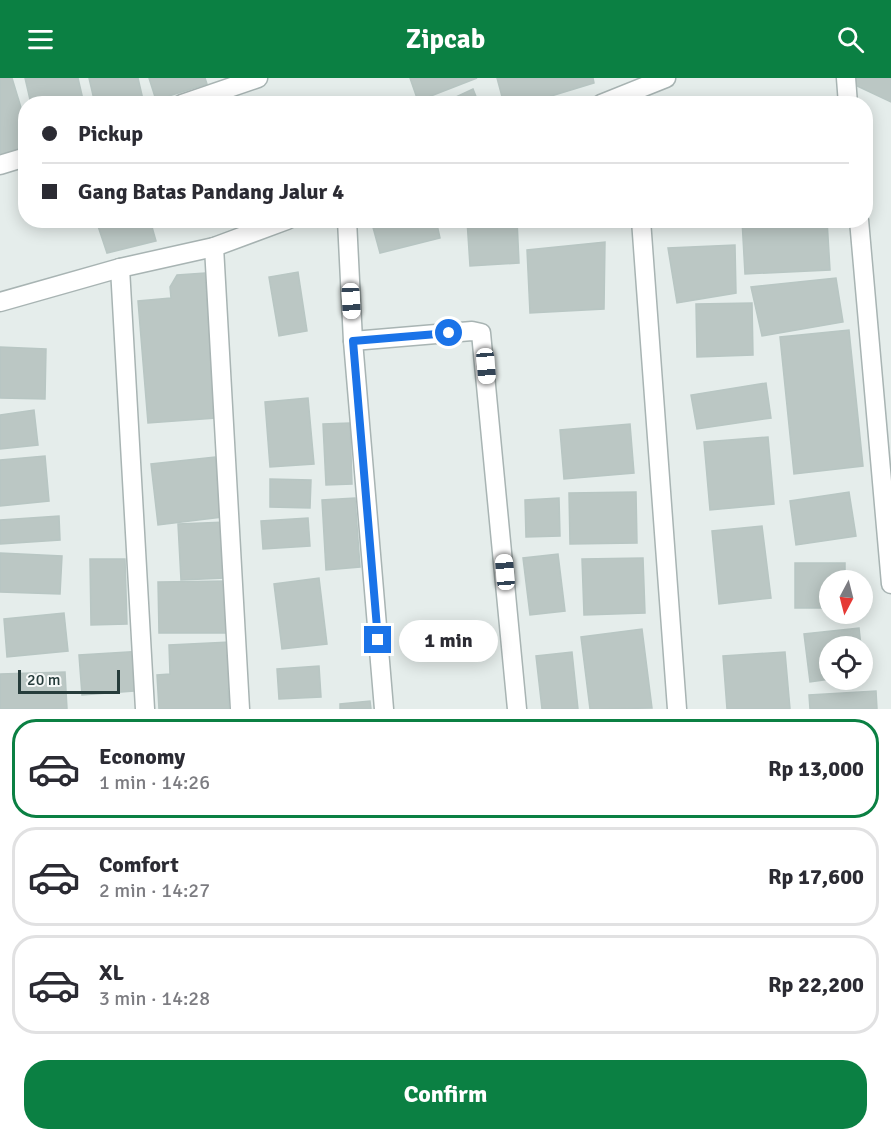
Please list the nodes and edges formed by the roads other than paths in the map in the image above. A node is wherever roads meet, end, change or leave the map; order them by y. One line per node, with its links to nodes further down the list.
1 (258, 78): 4 (street)
2 (666, 78): 5 (street)
3 (846, 78): 6 (street)
4 (205, 96)
5 (635, 96)
6 (848, 96)
7 (18, 159): 8 (street)
8 (0, 165)
9 (265, 228): 13 (street)
10 (347, 228): 16 (street)
11 (642, 228): 22 (street)
12 (860, 228): 17 (street)
13 (214, 247): 14 (street); 19 (street)
14 (120, 268): 15 (street); 18 (street)
15 (0, 302)
16 (353, 341): 20 (street); 21 (street)
17 (891, 584)
18 (145, 709)
19 (240, 709)
20 (384, 709)
21 (517, 709)
22 (677, 709)

